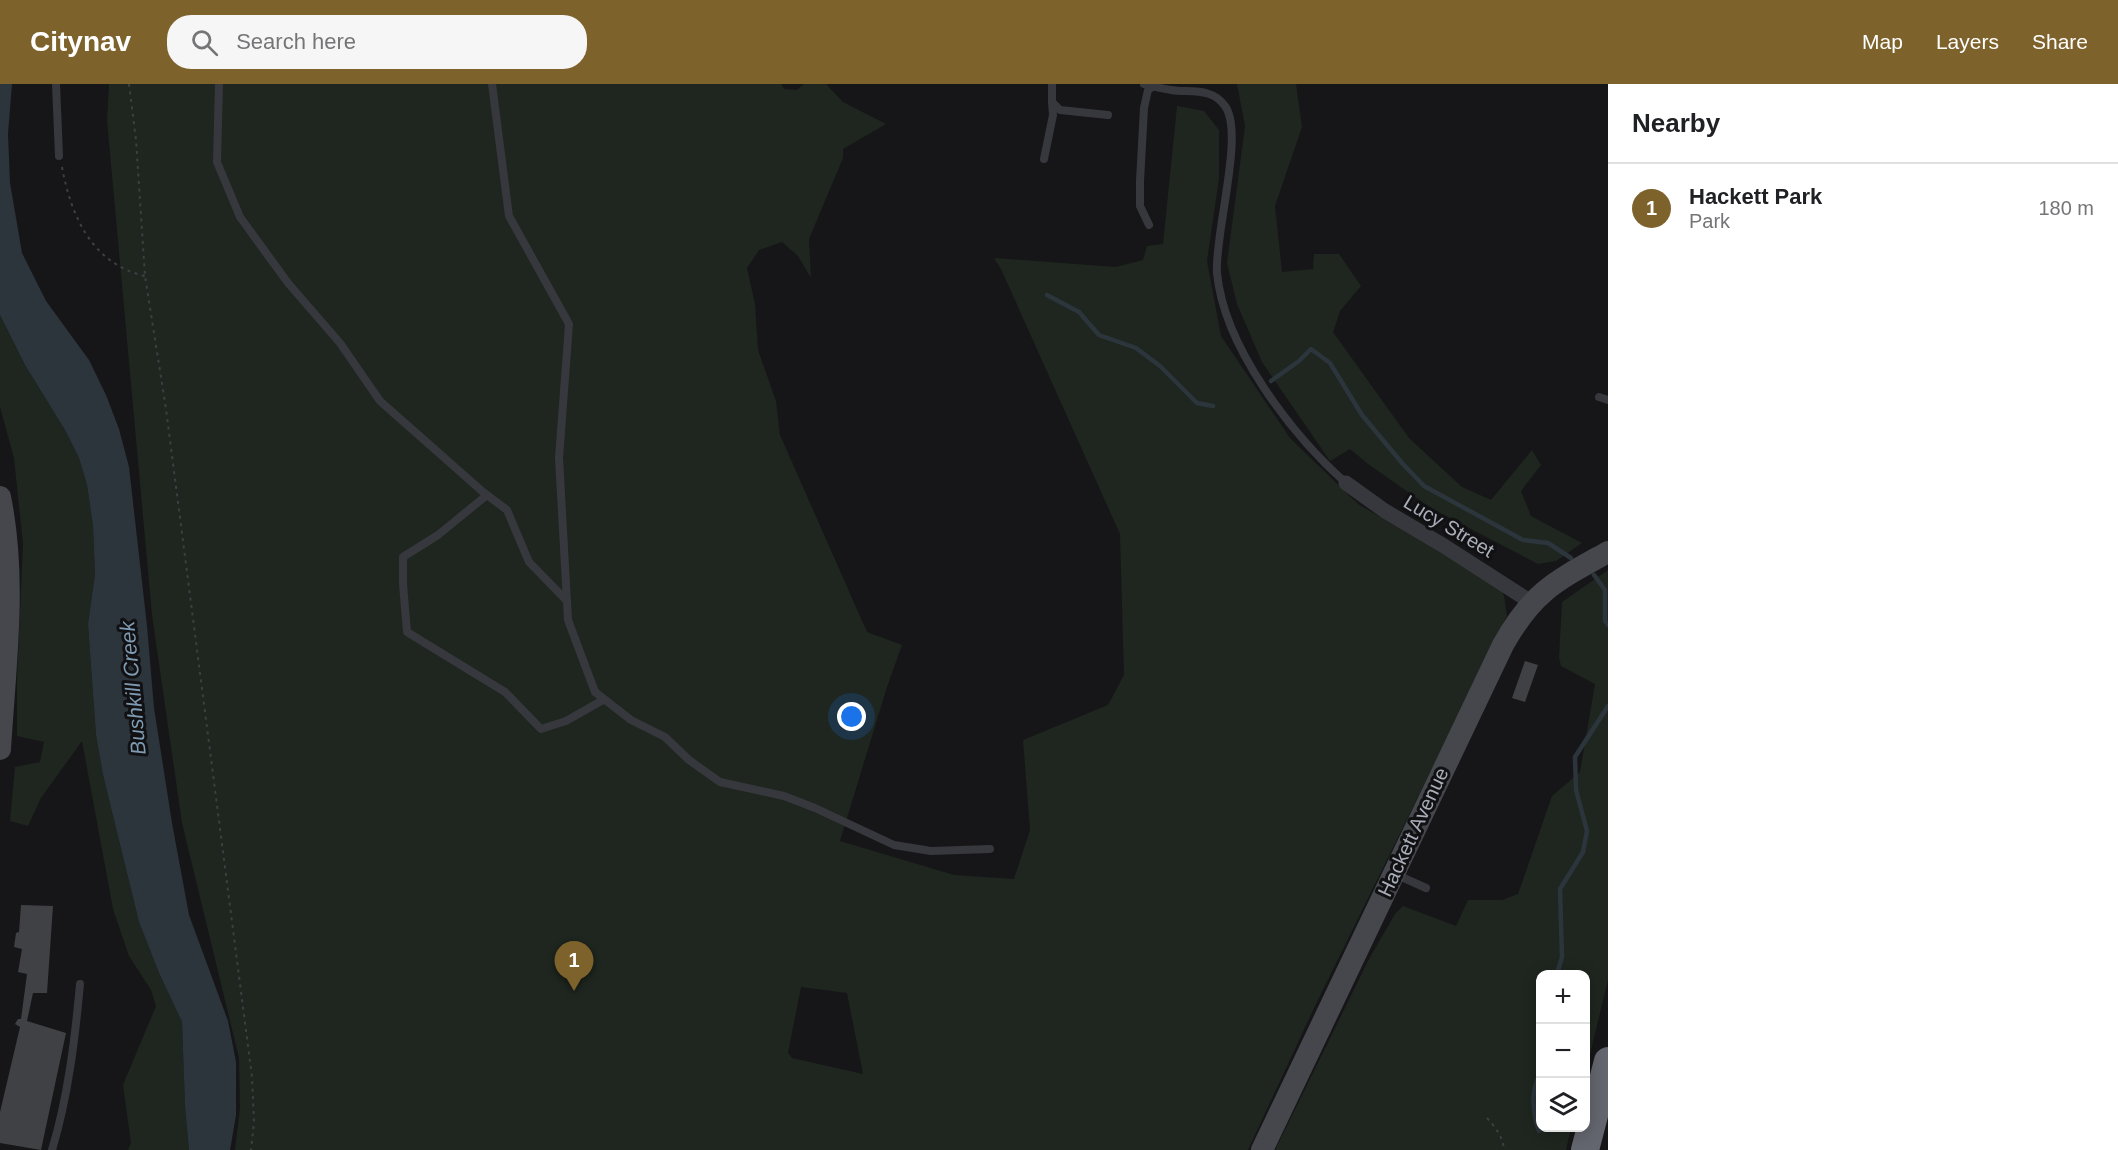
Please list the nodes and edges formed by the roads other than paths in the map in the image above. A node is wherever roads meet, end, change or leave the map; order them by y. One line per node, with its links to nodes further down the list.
1 (56, 84): 9 (lane)
2 (219, 84): 15 (lane)
3 (492, 84): 18 (lane)
4 (1052, 84): 7 (lane)
5 (1144, 84): 6 (lane)
6 (1154, 86): 11 (lane); 14 (lane)
7 (1052, 102): 8 (lane); 10 (lane)
8 (1108, 116)
9 (59, 156)
10 (1044, 159)
11 (1149, 225)
12 (1599, 397): 13 (lane)
13 (1608, 399)
14 (1346, 483): 19 (street, Lucy Street)
15 (487, 495): 18 (lane); 20 (lane)
16 (0, 497): 21 (main road)
17 (1608, 552): 19 (main road, Hackett Avenue)
18 (567, 601): 20 (lane)
19 (1531, 602): 23 (main road, Hackett Avenue)
20 (603, 700): 22 (lane)
21 (0, 749)
22 (990, 849)
23 (1394, 874): 24 (lane); 29 (main road, Hackett Avenue)
24 (1426, 888)
25 (80, 984): 28 (lane)
26 (1608, 1061): 30 (highway)
27 (1608, 1132): 31 (highway)
28 (52, 1150)
29 (1262, 1150)
30 (1586, 1150)
31 (1604, 1150)

